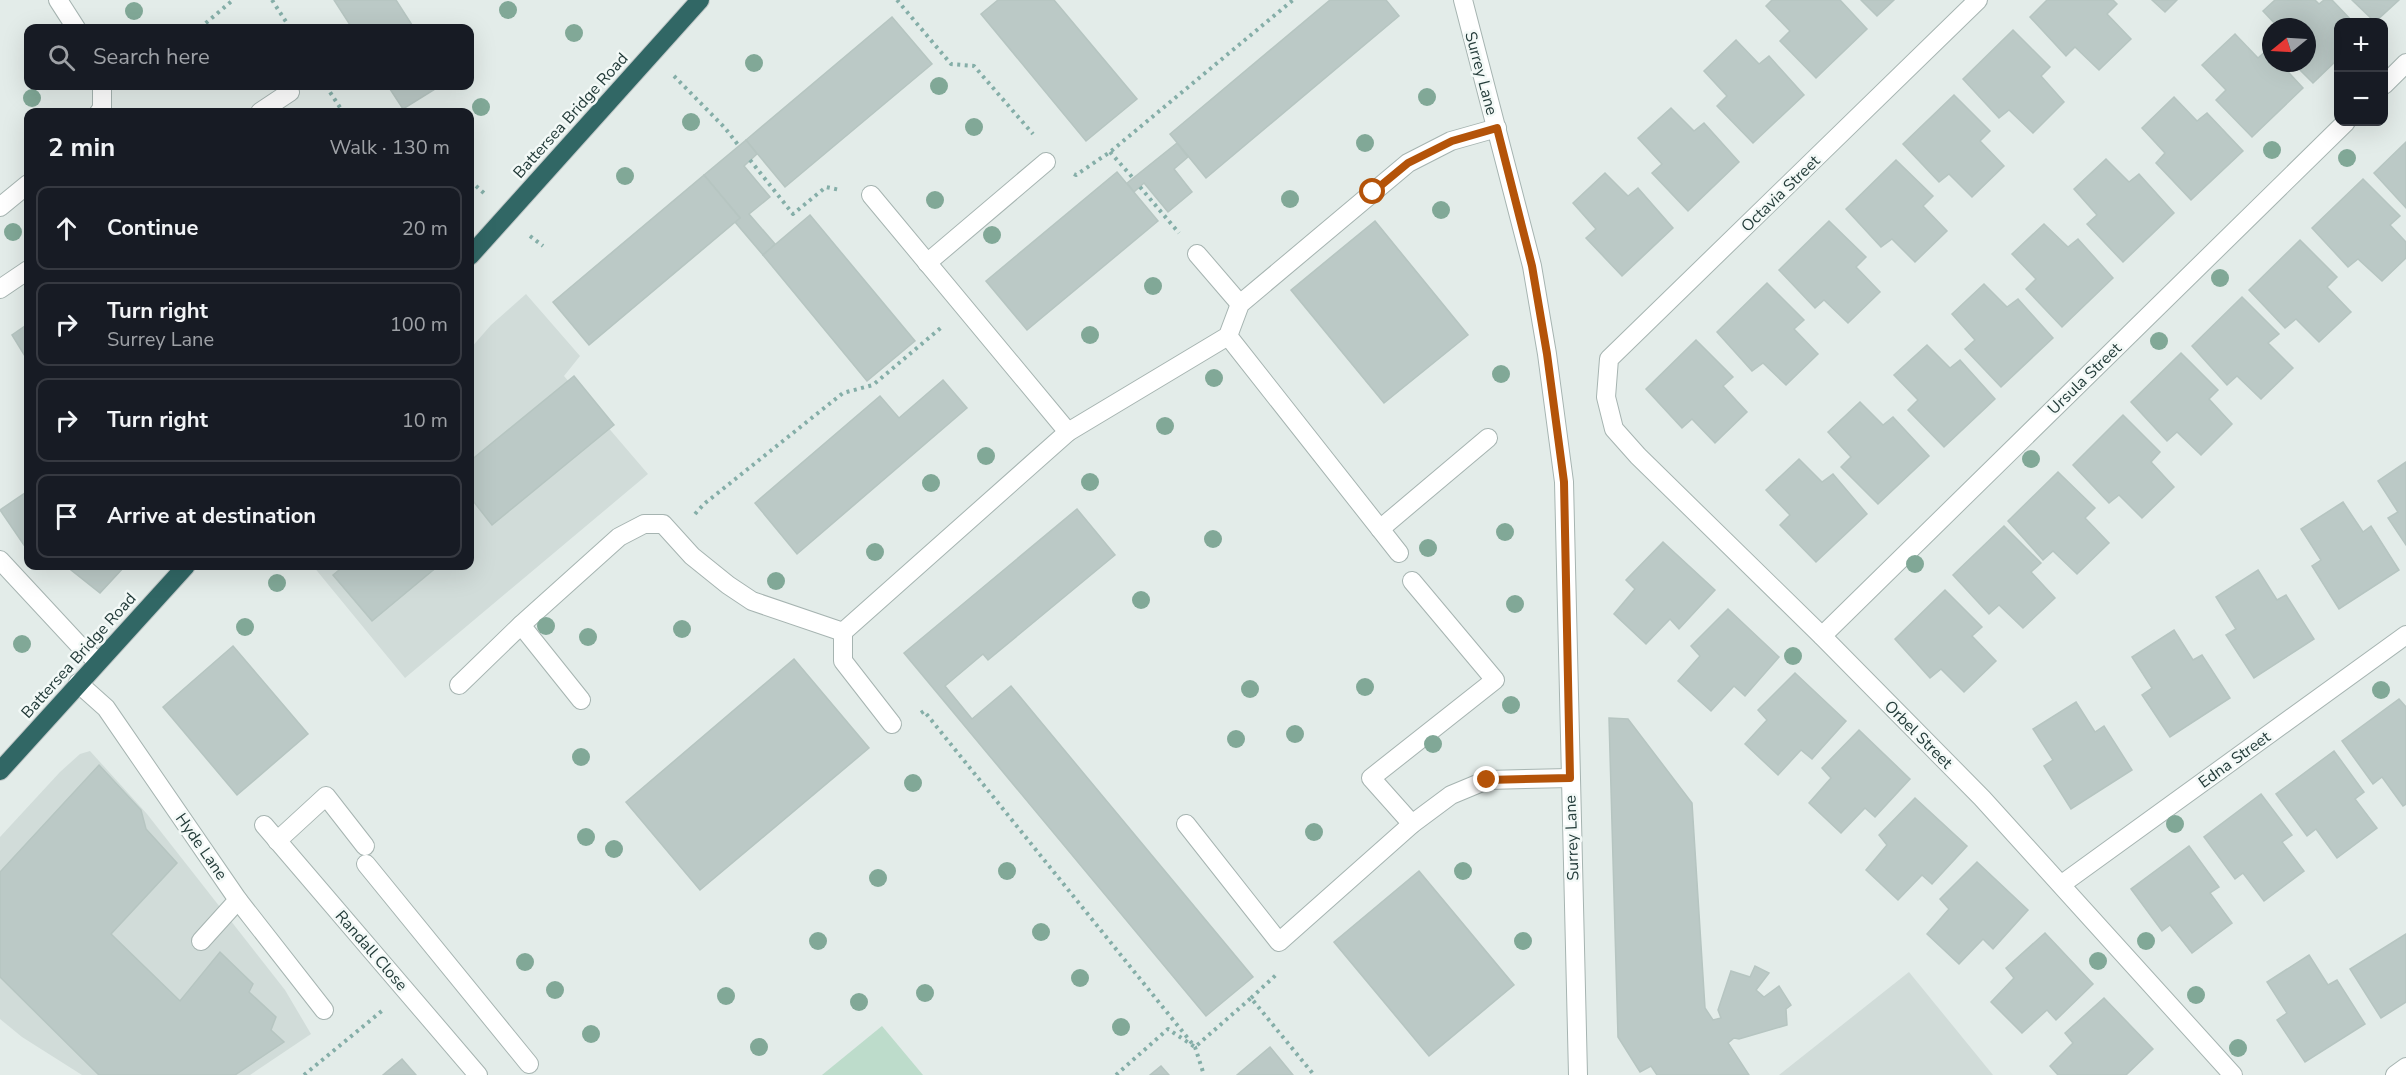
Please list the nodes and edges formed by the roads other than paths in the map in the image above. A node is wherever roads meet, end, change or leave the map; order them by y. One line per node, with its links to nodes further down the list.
1 (58, 0): 5 (street)
2 (699, 0): 18 (highway, Battersea Bridge Road)
3 (1463, 0): 13 (street, Surrey Lane)
4 (1978, 0): 25 (street, Octavia Street)
5 (73, 24)
6 (2406, 63): 7 (street)
7 (2388, 81)
8 (102, 90): 10 (street)
9 (290, 92): 11 (street)
10 (102, 108)
11 (266, 108)
12 (2342, 126): 36 (street, Ursula Street)
13 (1497, 128): 23 (street); 43 (street, Surrey Lane)
14 (1046, 162): 20 (street)
15 (24, 187): 17 (street)
16 (871, 195): 20 (street)
17 (0, 207)
18 (474, 252)
19 (1197, 254): 23 (street)
20 (927, 263): 26 (street)
21 (24, 273): 22 (street)
22 (0, 289)
23 (1240, 304): 24 (street)
24 (1228, 336): 26 (street); 28 (street)
25 (1606, 397): 36 (street, Orbel Street)
26 (1068, 432): 34 (street)
27 (1488, 438): 28 (street)
28 (1380, 529): 29 (street)
29 (1399, 553)
30 (0, 560): 37 (street)
31 (182, 570): 37 (highway, Battersea Bridge Road)
32 (1412, 581): 45 (street)
33 (521, 625): 34 (street); 39 (street); 40 (street)
34 (843, 632): 41 (street)
35 (2406, 635): 48 (street, Edna Street)
36 (1822, 636): 48 (street, Orbel Street)
37 (98, 662): 38 (highway, Battersea Bridge Road)
38 (78, 683): 42 (highway, Battersea Bridge Road); 49 (street, Hyde Lane)
39 (459, 685)
40 (581, 700)
41 (892, 724)
42 (0, 771)
43 (1570, 778): 45 (street); 55 (street, Surrey Lane)
44 (1186, 824): 45 (street)
45 (1412, 824)
46 (264, 825): 47 (street, Randall Close)
47 (277, 841): 52 (street); 54 (street, Randall Close)
48 (2062, 884): 56 (street, Orbel Street)
49 (238, 900): 50 (street); 51 (street, Hyde Lane)
50 (201, 941)
51 (324, 1010)
52 (530, 1064)
53 (2406, 1067): 57 (street)
54 (478, 1075)
55 (1578, 1075)
56 (2234, 1075)
57 (2395, 1075)

